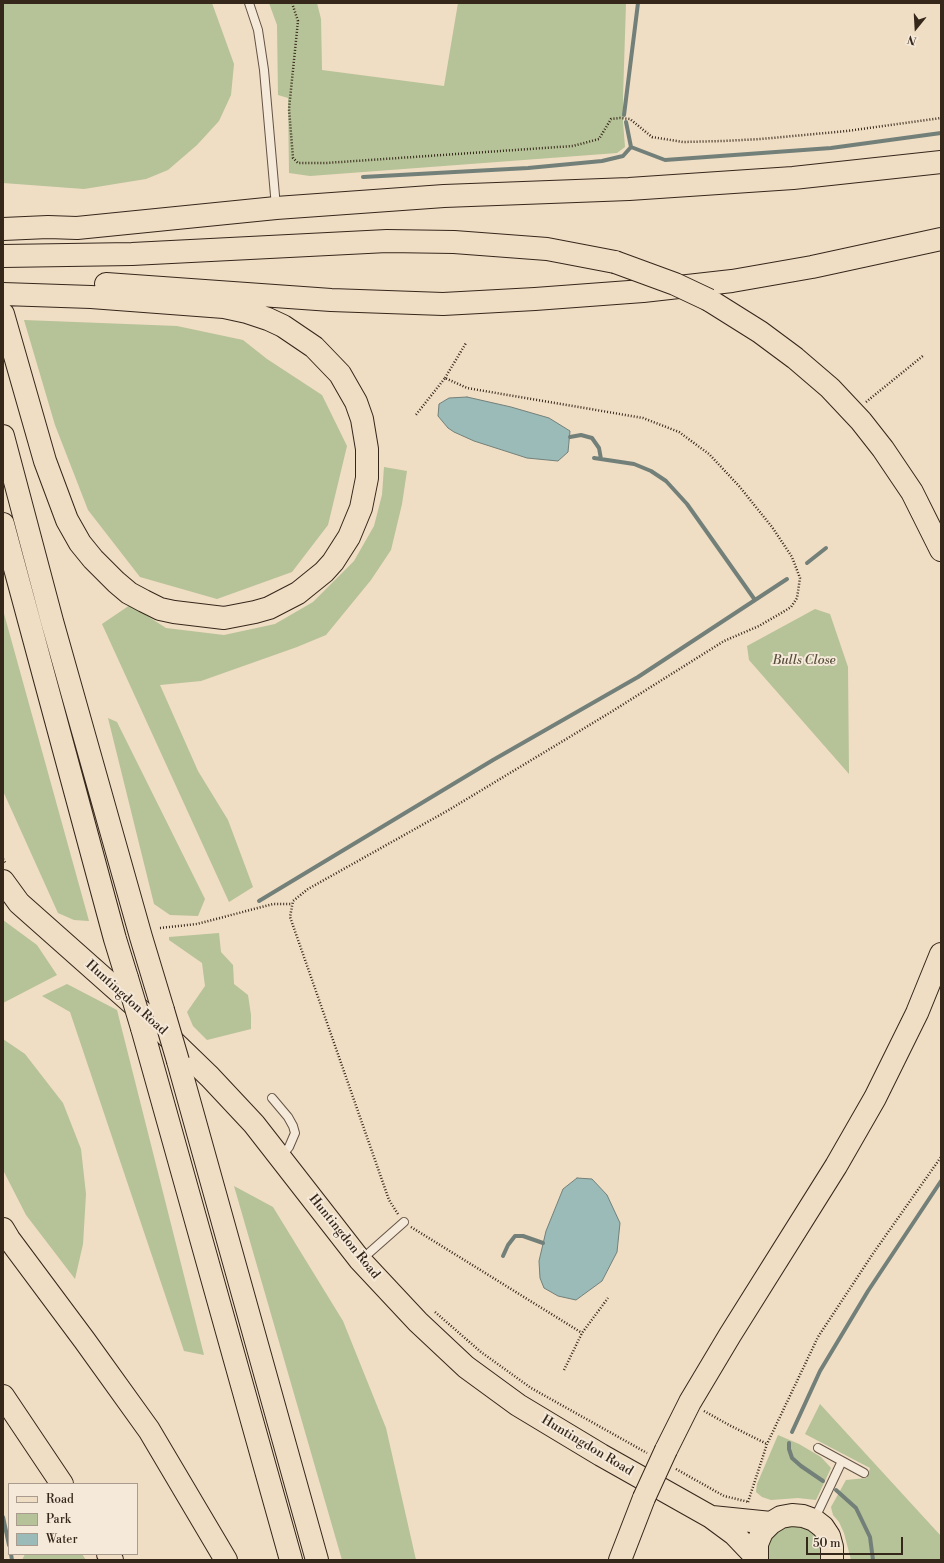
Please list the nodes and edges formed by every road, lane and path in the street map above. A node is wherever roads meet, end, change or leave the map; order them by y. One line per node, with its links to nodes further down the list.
1 (249, 3): 5 (lane)
2 (292, 3): 3 (path)
3 (941, 118)
4 (941, 162): 5 (main road)
5 (276, 208): 6 (main road)
6 (77, 228): 7 (main road); 8 (main road)
7 (3, 229)
8 (3, 237)
9 (941, 239): 11 (main road)
10 (3, 256): 17 (main road, bridge)
11 (3, 280)
12 (3, 294): 13 (main road)
13 (5, 322)
14 (466, 343): 16 (path)
15 (924, 355): 17 (path)
16 (445, 378): 18 (path); 24 (path)
17 (853, 413): 21 (main road)
18 (415, 416)
19 (3, 436): 54 (main road, bridge)
20 (3, 524): 53 (main road, bridge)
21 (941, 550)
22 (3, 881): 23 (main road, Huntingdon Road)
23 (11, 900): 29 (main road, Huntingdon Road)
24 (292, 904): 25 (path); 30 (path)
25 (160, 928)
26 (941, 954): 38 (main road)
27 (272, 1098): 29 (lane)
28 (941, 1157): 39 (path)
29 (281, 1158): 32 (main road, Huntingdon Road)
30 (404, 1222): 32 (lane); 35 (path)
31 (3, 1229): 52 (main road)
32 (360, 1260): 47 (main road, Huntingdon Road)
33 (608, 1298): 35 (path)
34 (430, 1308): 41 (path)
35 (582, 1333): 36 (path)
36 (564, 1370)
37 (3, 1396): 44 (main road)
38 (690, 1402): 39 (path); 41 (main road)
39 (767, 1444): 45 (path)
40 (818, 1448): 42 (lane)
41 (662, 1457): 45 (path); 55 (main road, bridge)
42 (842, 1462): 43 (lane); 48 (lane)
43 (864, 1473)
44 (61, 1483)
45 (748, 1502): 46 (path)
46 (755, 1504)
47 (711, 1517): 49 (main road, Huntingdon Road); 50 (main road, Huntingdon Road)
48 (814, 1520): 49 (main road); 51 (main road)
49 (771, 1523): 50 (main road)
50 (756, 1558)
51 (833, 1559)
52 (226, 1560)
53 (291, 1560)
54 (317, 1560)
55 (620, 1560)

